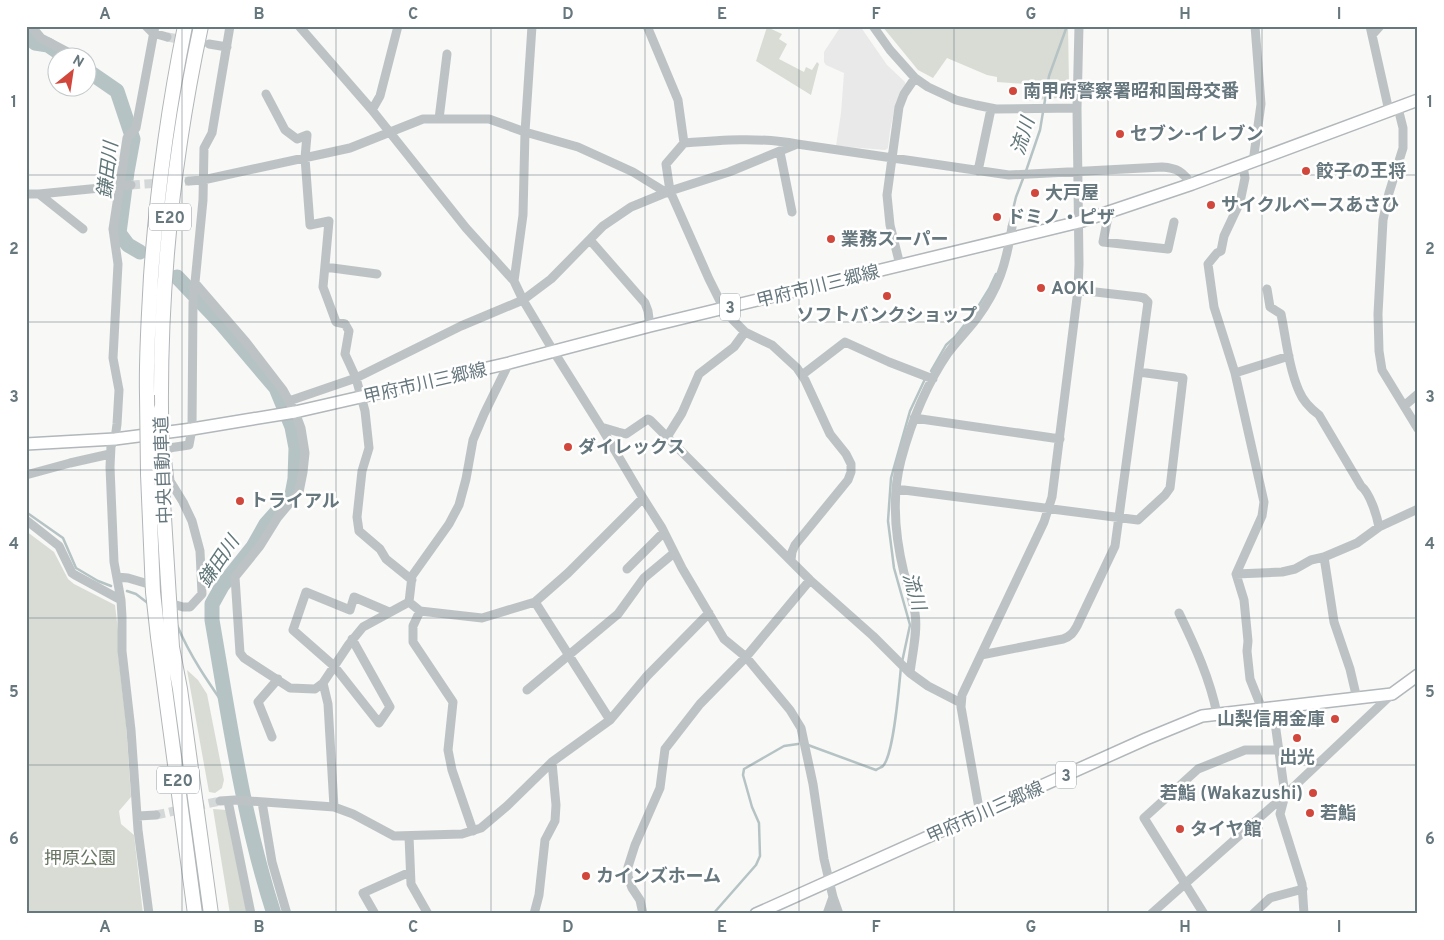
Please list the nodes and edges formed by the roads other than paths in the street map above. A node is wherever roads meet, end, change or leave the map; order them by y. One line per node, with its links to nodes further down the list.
1 (31, 26): 19 (street)
2 (146, 26): 14 (street)
3 (185, 26): 104 (highway, 中央自動車道 / E20, bridge)
4 (200, 26): 108 (highway, 中央自動車道 / E20, bridge)
5 (230, 26): 18 (street)
6 (300, 26): 27 (street)
7 (398, 26): 27 (street)
8 (532, 26): 30 (street)
9 (647, 26): 31 (street)
10 (873, 26): 21 (street)
11 (1079, 26): 24 (street)
12 (1255, 26): 36 (street)
13 (1380, 26): 15 (street)
14 (154, 30): 16 (street); 43 (street)
15 (1371, 31): 26 (street)
16 (168, 37)
17 (210, 44): 18 (street)
18 (227, 47): 39 (street)
19 (60, 48)
20 (447, 54): 28 (street)
21 (915, 78): 25 (street); 35 (street)
22 (266, 94): 34 (street)
23 (1418, 100): 26 (main road, 甲府市川三郷線 / 3)
24 (1078, 108): 25 (street); 38 (street)
25 (991, 109): 37 (street)
26 (1394, 109): 36 (main road, 甲府市川三郷線 / 3); 76 (street)
27 (372, 110): 29 (street)
28 (439, 119): 29 (street); 30 (street)
29 (389, 132): 34 (street); 57 (street)
30 (525, 132): 44 (street); 57 (street)
31 (684, 142): 32 (street); 44 (street)
32 (797, 144): 33 (street); 35 (street)
33 (780, 152): 44 (street); 47 (street)
34 (305, 158): 39 (street); 55 (street)
35 (891, 158): 37 (street); 54 (street)
36 (1248, 164): 41 (main road, 甲府市川三郷線 / 3); 69 (street)
37 (978, 171): 38 (street)
38 (1078, 172): 41 (street); 49 (street)
39 (203, 180): 40 (street); 58 (street)
40 (189, 181)
41 (1192, 184): 48 (main road, 甲府市川三郷線 / 3)
42 (131, 185): 43 (street)
43 (119, 187): 46 (street); 84 (street)
44 (668, 192): 53 (street); 62 (street)
45 (26, 194): 46 (street)
46 (39, 194): 51 (street)
47 (792, 212)
48 (1109, 212): 49 (main road, 甲府市川三郷線 / 3); 50 (street)
49 (1079, 222): 52 (main road, 甲府市川三郷線 / 3); 60 (street)
50 (1174, 222)
51 (83, 229)
52 (1012, 232): 54 (main road, 甲府市川三郷線 / 3); 72 (street)
53 (590, 240): 61 (street); 63 (street)
54 (900, 265): 62 (main road, 甲府市川三郷線 / 3)
55 (325, 267): 56 (street); 71 (street)
56 (377, 274)
57 (514, 281): 61 (street)
58 (195, 283): 75 (street); 80 (street)
59 (1267, 289): 66 (street)
60 (1078, 290): 68 (street); 83 (street)
61 (523, 300): 65 (street); 71 (street)
62 (724, 309): 63 (main road, 甲府市川三郷線 / 3); 64 (street)
63 (650, 326): 65 (main road, 甲府市川三郷線 / 3)
64 (745, 332): 70 (street); 82 (street)
65 (554, 352): 67 (main road, 甲府市川三郷線 / 3); 79 (street)
66 (1289, 356): 69 (street); 94 (street)
67 (509, 363): 74 (main road, 甲府市川三郷線 / 3); 102 (street)
68 (1139, 372): 92 (street); 92 (street)
69 (1235, 373): 100 (street)
70 (802, 375): 72 (street); 98 (street)
71 (356, 378): 74 (street); 75 (street)
72 (933, 379): 78 (street)
73 (1418, 394): 76 (street)
74 (363, 398): 77 (main road, 甲府市川三郷線 / 3); 102 (street)
75 (289, 401): 77 (street)
76 (1404, 406): 81 (street)
77 (295, 412): 80 (main road, 甲府市川三郷線 / 3); 120 (street)
78 (914, 418): 83 (street); 88 (street)
79 (601, 426): 82 (street); 89 (street)
80 (192, 429): 84 (main road, 甲府市川三郷線 / 3); 108 (street)
81 (1418, 429)
82 (667, 437): 98 (street)
83 (1060, 438): 90 (street)
84 (115, 439): 85 (main road, 甲府市川三郷線 / 3); 86 (street)
85 (26, 444)
86 (110, 454): 87 (street); 101 (street)
87 (26, 476)
88 (896, 489): 90 (street); 118 (street)
89 (643, 498): 95 (street); 107 (street)
90 (1049, 508): 92 (street); 115 (street)
91 (1418, 509): 94 (street)
92 (1120, 518): 115 (street)
93 (26, 520): 105 (street)
94 (1379, 527): 97 (street)
95 (664, 532): 96 (street); 99 (street)
96 (674, 553): 111 (street); 114 (street)
97 (1324, 558): 100 (street); 124 (street)
98 (791, 560): 103 (street)
99 (627, 569)
100 (1236, 574): 126 (street)
101 (117, 577): 104 (street); 105 (street)
102 (412, 580): 106 (street)
103 (810, 580): 116 (street); 118 (street)
104 (149, 587): 146 (highway, 中央自動車道 / E20)
105 (121, 600): 137 (street)
106 (409, 602): 109 (street); 110 (street)
107 (535, 602): 109 (street); 114 (street)
108 (172, 604): 147 (highway, 中央自動車道 / E20)
109 (420, 611): 138 (street)
110 (389, 612): 113 (street); 117 (street)
111 (709, 613): 116 (street); 128 (street)
112 (1179, 614): 127 (street)
113 (352, 640): 117 (street); 117 (street)
114 (569, 654): 122 (street); 128 (street)
115 (982, 655): 125 (street)
116 (746, 657): 141 (street); 153 (street)
117 (334, 666): 121 (street)
118 (908, 671): 125 (street)
119 (1418, 675): 123 (main road, 甲府市川三郷線 / 3)
120 (278, 679): 121 (street); 129 (street)
121 (323, 683): 134 (street)
122 (527, 690)
123 (1392, 694): 124 (main road, 甲府市川三郷線 / 3); 132 (street)
124 (1356, 699): 126 (main road, 甲府市川三郷線 / 3)
125 (962, 703): 135 (street)
126 (1268, 709): 127 (main road, 甲府市川三郷線 / 3); 130 (street)
127 (1217, 714): 135 (main road, 甲府市川三郷線 / 3)
128 (610, 720): 131 (street)
129 (272, 737)
130 (1280, 750): 132 (street); 142 (street)
131 (552, 762): 138 (street); 152 (street)
132 (1285, 795): 142 (street); 143 (street)
133 (260, 802): 134 (street); 148 (street); 149 (street)
134 (334, 807): 139 (street)
135 (980, 814): 141 (main road, 甲府市川三郷線 / 3)
136 (156, 815): 137 (street)
137 (138, 816): 145 (street)
138 (473, 831): 139 (street)
139 (408, 836): 140 (street)
140 (410, 872): 150 (street); 151 (street)
141 (829, 881): 144 (street); 154 (main road, 甲府市川三郷線 / 3)
142 (1184, 883): 157 (street); 158 (street)
143 (1302, 889): 159 (street); 160 (street)
144 (833, 897): 155 (street); 156 (street)
145 (150, 914)
146 (195, 914)
147 (211, 914)
148 (252, 914)
149 (287, 914)
150 (375, 914)
151 (428, 914)
152 (534, 914)
153 (643, 914)
154 (756, 914)
155 (827, 914)
156 (839, 914)
157 (1151, 914)
158 (1204, 914)
159 (1253, 914)
160 (1304, 914)

